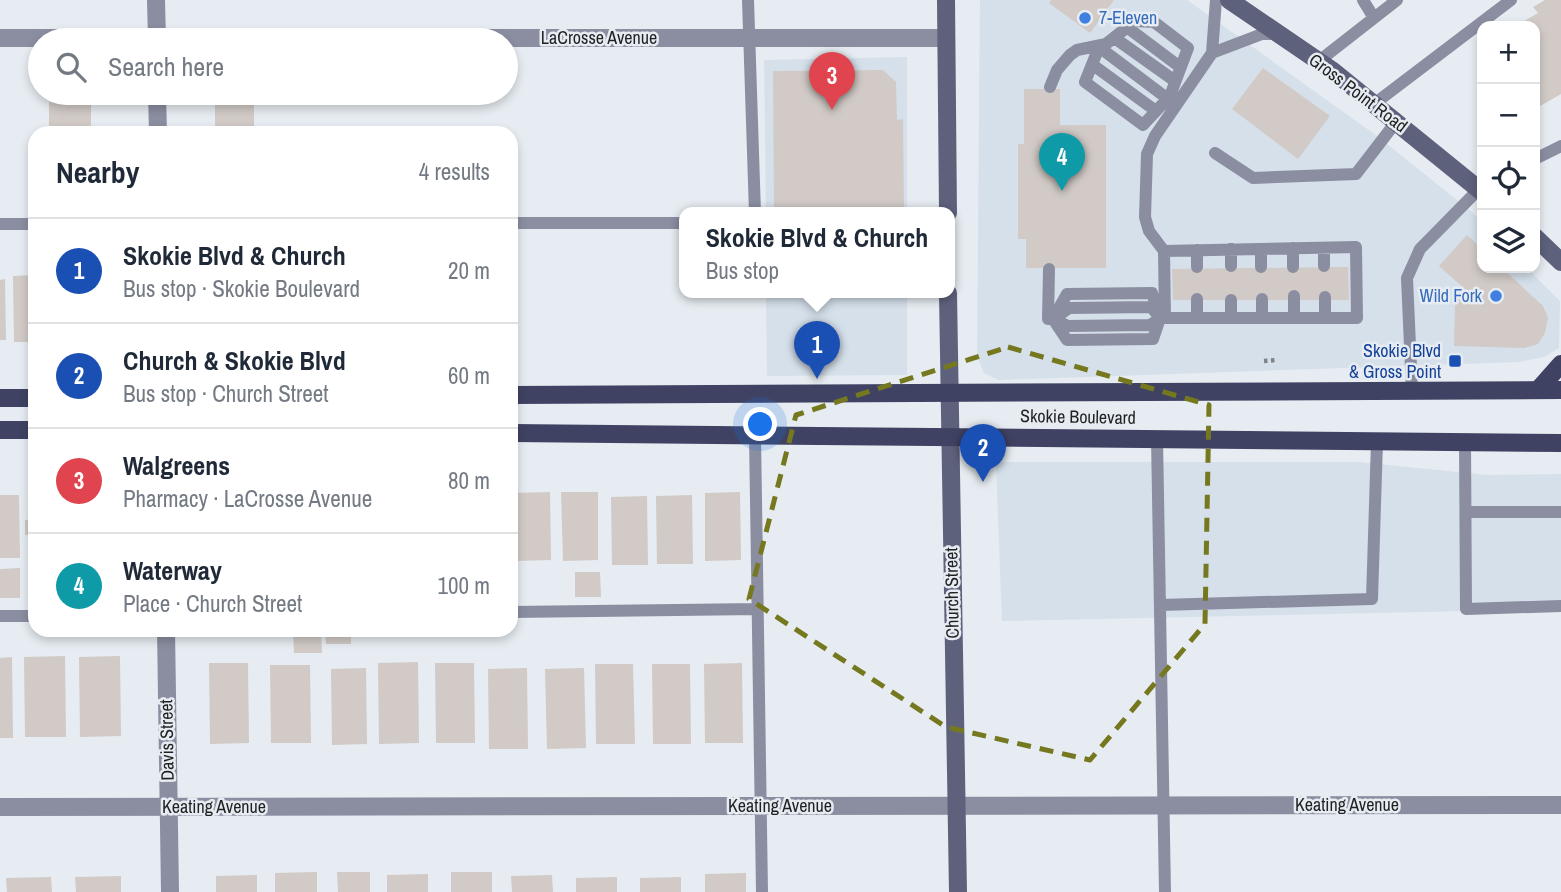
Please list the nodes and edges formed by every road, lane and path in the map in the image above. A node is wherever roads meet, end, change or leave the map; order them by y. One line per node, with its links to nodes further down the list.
1 (156, 0): 10 (street)
2 (748, 0): 16 (lane)
3 (946, 0): 17 (street)
4 (1216, 0): 20 (lane)
5 (1229, 0): 12 (street, Gross Point Road)
6 (1363, 0): 9 (lane)
7 (1397, 0): 9 (lane)
8 (1511, 0): 27 (lane)
9 (1374, 18): 21 (lane)
10 (157, 28)
11 (1128, 28): 18 (lane); 23 (lane); 23 (lane)
12 (1278, 34): 20 (lane); 21 (street, Gross Point Road)
13 (0, 38): 14 (street, LaCrosse Avenue)
14 (28, 38)
15 (518, 38): 16 (street, LaCrosse Avenue)
16 (749, 38): 17 (street, LaCrosse Avenue); 37 (lane)
17 (947, 38): 38 (street)
18 (1116, 39): 19 (lane); 24 (lane)
19 (1099, 47): 22 (lane); 25 (lane); 26 (lane)
20 (1212, 53): 26 (lane)
21 (1318, 61): 27 (street, Gross Point Road)
22 (1093, 65): 29 (lane); 29 (lane)
23 (1180, 67): 24 (lane)
24 (1175, 81): 26 (lane)
25 (1050, 87)
26 (1172, 99): 29 (lane); 49 (lane)
27 (1374, 104): 30 (street, Gross Point Road)
28 (158, 105): 31 (street)
29 (1156, 111)
30 (1396, 121): 33 (lane); 35 (street, Gross Point Road)
31 (158, 126)
32 (1561, 146): 34 (lane)
33 (1215, 153)
34 (1540, 156)
35 (1477, 186)
36 (1477, 193): 75 (lane)
37 (755, 207)
38 (943, 207)
39 (518, 223): 40 (lane)
40 (679, 223)
41 (28, 224): 42 (lane)
42 (0, 225)
43 (1540, 242): 50 (street)
44 (1293, 248): 45 (lane); 47 (lane); 54 (lane)
45 (1324, 248): 55 (lane); 68 (lane)
46 (1231, 249): 47 (lane); 48 (lane); 51 (lane)
47 (1261, 249): 53 (lane)
48 (1197, 250): 49 (lane); 52 (lane)
49 (1164, 251): 63 (lane)
50 (1561, 262)
51 (1231, 265)
52 (1197, 267)
53 (1261, 267)
54 (1293, 267)
55 (1324, 267)
56 (1049, 269): 69 (lane)
57 (1294, 296): 67 (lane)
58 (1325, 297): 68 (lane)
59 (945, 298): 76 (street, Church Street)
60 (1198, 299): 64 (lane)
61 (1262, 299): 66 (lane)
62 (1231, 300): 65 (lane)
63 (1163, 318): 64 (lane); 69 (lane); 69 (lane)
64 (1197, 318): 65 (lane)
65 (1231, 318): 66 (lane)
66 (1262, 318): 67 (lane)
67 (1294, 318): 68 (lane)
68 (1325, 318)
69 (1054, 319)
70 (1264, 360): 71 (path)
71 (1276, 360)
72 (1561, 364): 73 (main road)
73 (1538, 390): 74 (main road, Skokie Boulevard); 75 (main road, Skokie Boulevard)
74 (1561, 390)
75 (1412, 391): 76 (main road, Skokie Boulevard)
76 (949, 393): 77 (main road, Skokie Boulevard); 84 (street, Church Street)
77 (518, 395)
78 (0, 398): 79 (main road)
79 (28, 398)
80 (0, 430): 81 (main road)
81 (28, 430)
82 (518, 433): 83 (main road, Skokie Boulevard)
83 (755, 435): 84 (main road, Skokie Boulevard); 93 (lane)
84 (949, 435): 85 (main road, Skokie Boulevard); 101 (street, Church Street)
85 (1157, 439): 86 (main road, Skokie Boulevard); 91 (lane)
86 (1377, 442): 87 (main road, Skokie Boulevard); 91 (lane)
87 (1465, 442): 88 (main road, Skokie Boulevard); 89 (lane)
88 (1561, 443)
89 (1465, 512): 90 (lane); 92 (lane)
90 (1561, 512)
91 (1160, 606): 98 (lane)
92 (1561, 606)
93 (758, 609): 94 (lane); 100 (lane)
94 (518, 612)
95 (28, 615): 96 (lane)
96 (0, 616)
97 (166, 637): 103 (street, Davis Street)
98 (1164, 805): 99 (street, Keating Avenue); 101 (street, Keating Avenue); 107 (lane)
99 (1561, 805)
100 (760, 806): 101 (street, Keating Avenue); 103 (street, Keating Avenue); 105 (lane)
101 (957, 806): 106 (street, Church Street)
102 (0, 807): 103 (street, Keating Avenue)
103 (168, 807): 104 (street, Davis Street)
104 (170, 892)
105 (762, 892)
106 (958, 892)
107 (1165, 892)

